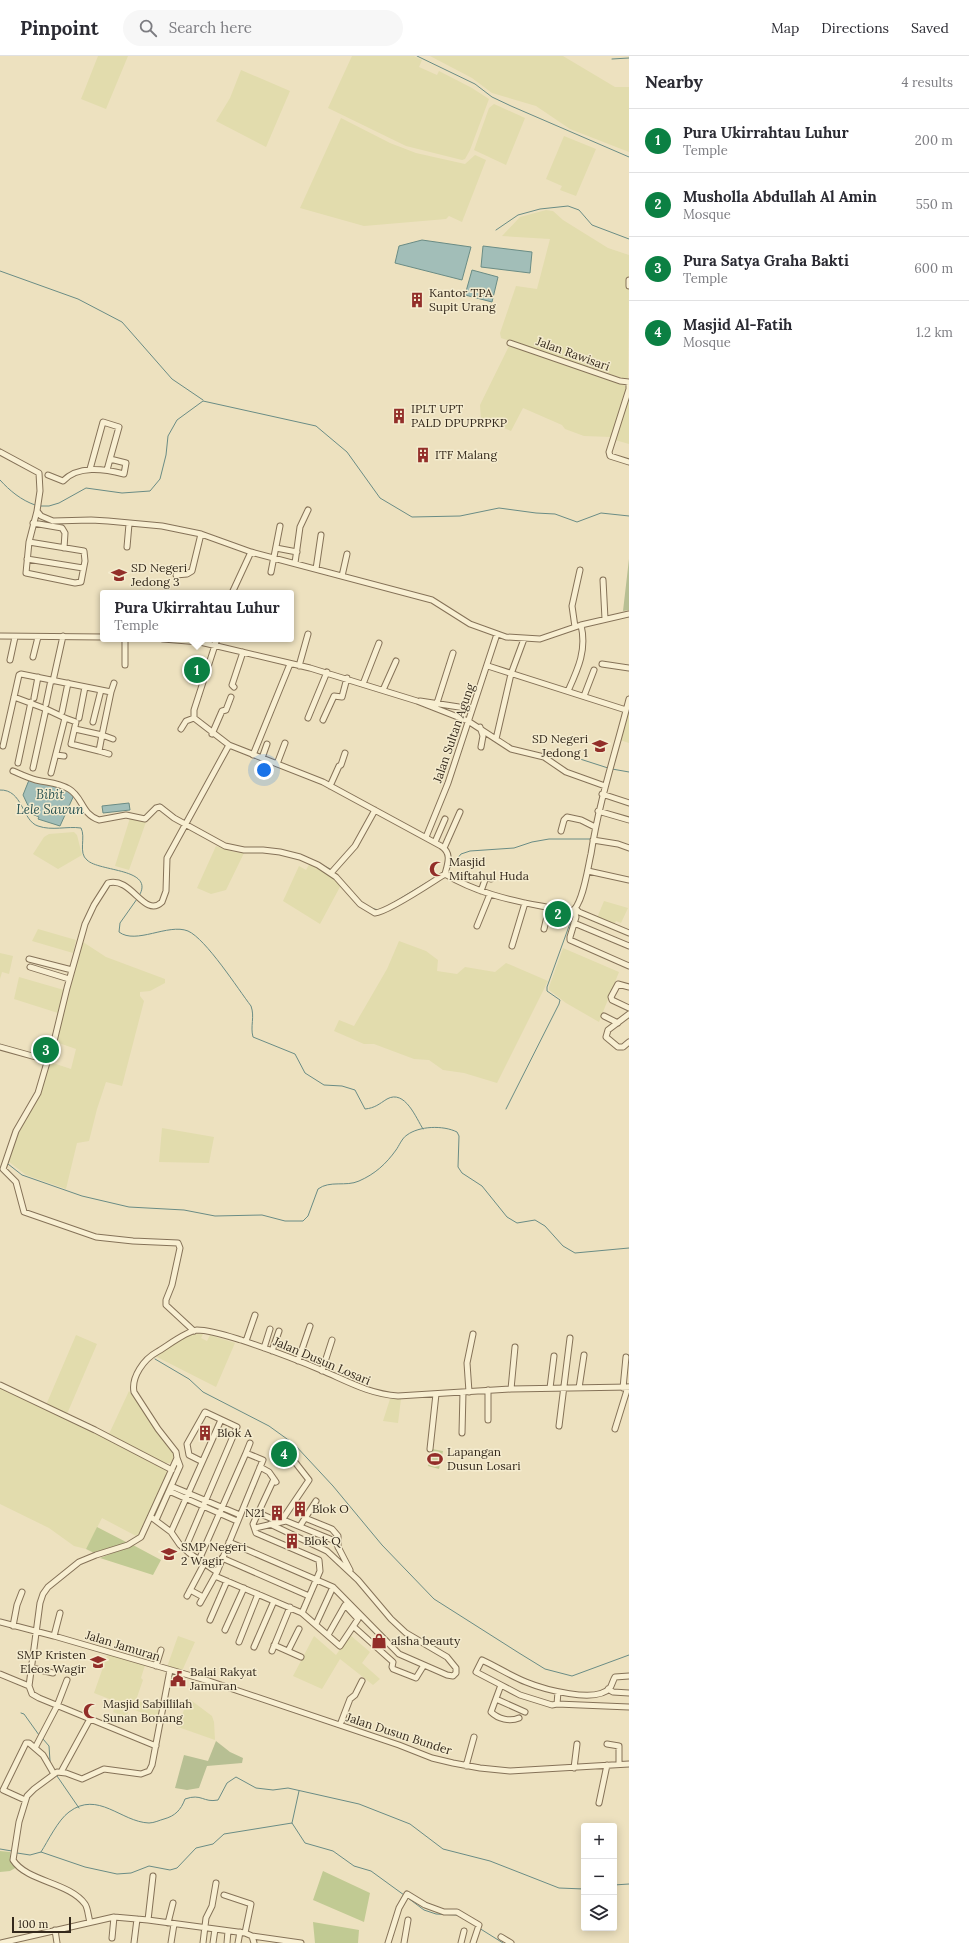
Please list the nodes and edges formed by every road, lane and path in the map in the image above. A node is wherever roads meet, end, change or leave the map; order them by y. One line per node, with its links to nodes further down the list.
1 (629, 280): 2 (street)
2 (629, 286)
3 (510, 343): 4 (street, Jalan Rawisari)
4 (629, 382): 7 (street)
5 (0, 452): 11 (street)
6 (110, 459): 8 (street); 9 (street); 9 (street)
7 (629, 462)
8 (90, 470): 9 (street); 10 (street)
9 (108, 470)
10 (48, 475)
11 (37, 507): 13 (street); 14 (street)
12 (308, 510): 23 (street)
13 (33, 523): 18 (street); 20 (street)
14 (129, 524): 16 (street); 19 (street)
15 (280, 526): 21 (street)
16 (202, 534): 22 (street); 32 (street)
17 (321, 535): 29 (street)
18 (29, 542): 20 (street); 26 (street)
19 (127, 547)
20 (64, 548): 28 (street)
21 (276, 548): 23 (street); 25 (street)
22 (251, 552): 25 (street); 35 (street)
23 (297, 552): 27 (street)
24 (347, 554): 33 (street)
25 (274, 557): 27 (street); 31 (street)
26 (27, 559): 28 (street); 28 (street)
27 (295, 563): 29 (street)
28 (83, 568)
29 (316, 569): 33 (street)
30 (580, 570): 39 (street)
31 (271, 572)
32 (176, 575)
33 (342, 576): 41 (street)
34 (603, 580): 37 (street)
35 (233, 590)
36 (629, 614): 37 (street)
37 (605, 619): 38 (street)
38 (581, 625): 39 (street); 77 (street)
39 (575, 627): 47 (street)
40 (308, 634): 61 (street)
41 (497, 634): 47 (street); 62 (street, Jalan Sultan Agung)
42 (0, 636): 44 (street)
43 (63, 636): 45 (street); 46 (street); 69 (street)
44 (15, 637): 45 (street); 56 (street)
45 (38, 637): 55 (street)
46 (100, 637)
47 (524, 639): 66 (street)
48 (125, 642): 58 (street)
49 (200, 642): 52 (street)
50 (216, 642): 52 (street)
51 (379, 643): 72 (street)
52 (215, 646): 53 (street); 92 (street)
53 (243, 652): 59 (street); 74 (street)
54 (453, 653): 85 (street)
55 (33, 657)
56 (10, 660)
57 (396, 661): 76 (street)
58 (125, 664)
59 (290, 664): 61 (street); 113 (street)
60 (602, 664): 63 (street)
61 (299, 666): 65 (street)
62 (488, 666): 66 (street); 87 (street, Jalan Sultan Agung)
63 (629, 668)
64 (594, 670): 80 (street)
65 (327, 672): 68 (street); 93 (street)
66 (512, 674): 77 (street); 103 (street)
67 (38, 677): 69 (street); 79 (street); 83 (street)
68 (347, 678): 72 (street); 94 (street)
69 (52, 680): 71 (street); 86 (street)
70 (114, 682): 78 (street)
71 (68, 684): 73 (street); 89 (street)
72 (363, 684): 76 (street)
73 (85, 687): 75 (street); 91 (street)
74 (234, 687)
75 (101, 690): 78 (street); 96 (street)
76 (383, 690): 84 (street)
77 (568, 691): 80 (street)
78 (111, 692): 101 (street)
79 (14, 696): 83 (street); 107 (street)
80 (584, 696): 88 (street)
81 (231, 697): 100 (street)
82 (629, 699): 88 (street)
83 (32, 700): 86 (street); 116 (street)
84 (417, 701): 85 (street); 95 (street)
85 (437, 703): 87 (street)
86 (46, 706): 90 (street); 118 (street)
87 (472, 709): 95 (street, Jalan Sultan Agung)
88 (626, 710): 122 (street)
89 (62, 712)
90 (65, 718): 98 (street); 111 (street)
91 (79, 718)
92 (194, 718): 99 (street); 100 (street)
93 (308, 718)
94 (323, 720)
95 (468, 721): 97 (street); 133 (street, Jalan Sultan Agung)
96 (93, 722)
97 (480, 727): 103 (street); 108 (street)
98 (75, 729): 101 (street); 109 (street)
99 (181, 729)
100 (212, 734): 106 (street)
101 (102, 735): 102 (street); 109 (street)
102 (113, 739)
103 (496, 739): 122 (street)
104 (285, 743): 117 (street)
105 (267, 744): 115 (street)
106 (229, 745): 113 (street); 130 (street)
107 (3, 746)
108 (481, 747)
109 (99, 751): 112 (street)
110 (345, 753): 121 (street)
111 (56, 754): 114 (street); 120 (street)
112 (109, 754)
113 (253, 755): 115 (street)
114 (64, 756)
115 (262, 758): 117 (street)
116 (18, 763)
117 (277, 764): 121 (street)
118 (33, 768)
119 (13, 771): 130 (street)
120 (51, 773)
121 (330, 786): 125 (street)
122 (604, 786): 123 (street)
123 (602, 794): 124 (street); 126 (street)
124 (629, 803)
125 (375, 810): 133 (street); 139 (street)
126 (598, 811): 129 (street); 131 (street)
127 (460, 812): 136 (street)
128 (444, 819): 135 (street)
129 (629, 820)
130 (185, 823): 139 (street); 157 (street)
131 (595, 827): 132 (street); 134 (street)
132 (561, 831)
133 (426, 837): 135 (street)
134 (593, 840): 137 (street); 138 (street)
135 (434, 842): 136 (street)
136 (444, 848): 140 (street)
137 (629, 848)
138 (588, 871): 142 (street); 147 (street)
139 (331, 873): 140 (street)
140 (445, 874): 143 (street)
141 (488, 876): 143 (street)
142 (629, 880)
143 (480, 891): 144 (street)
144 (490, 894): 145 (street); 149 (street)
145 (525, 903): 146 (street); 152 (street)
146 (549, 908): 147 (street); 150 (street)
147 (575, 909): 148 (street); 151 (street)
148 (574, 922): 153 (street); 155 (street)
149 (477, 926)
150 (544, 929)
151 (628, 932)
152 (512, 946)
153 (629, 946)
154 (29, 959): 157 (street)
155 (629, 966)
156 (30, 967): 158 (street)
157 (72, 970): 158 (street)
158 (69, 979): 166 (street)
159 (629, 987): 160 (street)
160 (629, 1008)
161 (629, 1014): 163 (street)
162 (604, 1016): 163 (street)
163 (618, 1023): 164 (street)
164 (629, 1042)
165 (0, 1047): 166 (street)
166 (48, 1059): 170 (street)
167 (255, 1315): 175 (street)
168 (310, 1326): 182 (street)
169 (270, 1328): 176 (street)
170 (194, 1331): 175 (street, Jalan Dusun Losari); 202 (street)
171 (278, 1331): 178 (street)
172 (473, 1334): 191 (street)
173 (570, 1338): 187 (street)
174 (332, 1340): 183 (street)
175 (246, 1342): 176 (street, Jalan Dusun Losari)
176 (264, 1348): 178 (street, Jalan Dusun Losari)
177 (514, 1348): 189 (street)
178 (272, 1351): 182 (street, Jalan Dusun Losari)
179 (554, 1356): 186 (street)
180 (584, 1356): 188 (street)
181 (626, 1357): 185 (street)
182 (298, 1361): 183 (street, Jalan Dusun Losari)
183 (322, 1371): 192 (street, Jalan Dusun Losari)
184 (0, 1385): 205 (street)
185 (627, 1387): 188 (street, Jalan Dusun Losari); 196 (street)
186 (550, 1388): 187 (street, Jalan Dusun Losari); 189 (street, Jalan Dusun Losari)
187 (563, 1388): 188 (street, Jalan Dusun Losari); 195 (street)
188 (579, 1388)
189 (511, 1389): 190 (street, Jalan Dusun Losari)
190 (488, 1390): 191 (street, Jalan Dusun Losari); 194 (street)
191 (466, 1392): 192 (street, Jalan Dusun Losari); 197 (street)
192 (436, 1394): 199 (street)
193 (221, 1420): 203 (street); 203 (street); 210 (street)
194 (488, 1420)
195 (559, 1426)
196 (614, 1428)
197 (462, 1433)
198 (250, 1443): 200 (street)
199 (430, 1449)
200 (246, 1453): 204 (street); 211 (street)
201 (291, 1457): 217 (street)
202 (177, 1458): 205 (street); 207 (street)
203 (202, 1461): 208 (street)
204 (260, 1467): 206 (street); 214 (street)
205 (172, 1470): 213 (street)
206 (274, 1480): 212 (street); 220 (street)
207 (170, 1488): 208 (street); 216 (street)
208 (187, 1496): 210 (street); 221 (street)
209 (316, 1501): 215 (street)
210 (204, 1503): 211 (street); 224 (street)
211 (221, 1510): 214 (street); 226 (street)
212 (262, 1514): 218 (street); 220 (street)
213 (150, 1517): 216 (street); 252 (street)
214 (239, 1518): 222 (street)
215 (305, 1518): 219 (street); 223 (street)
216 (156, 1520): 221 (street)
217 (281, 1521): 218 (street); 219 (street)
218 (271, 1522): 220 (street); 230 (street)
219 (300, 1526): 223 (street)
220 (255, 1528): 229 (street)
221 (171, 1532): 224 (street)
222 (229, 1542): 225 (street); 229 (street)
223 (338, 1547): 230 (street)
224 (184, 1549): 226 (street)
225 (222, 1558): 228 (street); 238 (street)
226 (199, 1560): 227 (street)
227 (204, 1564): 228 (street); 234 (street)
228 (216, 1574): 231 (street); 239 (street)
229 (316, 1580): 233 (street); 238 (street)
230 (358, 1580): 262 (street)
231 (227, 1581): 232 (street); 245 (street)
232 (244, 1588): 236 (street); 251 (street)
233 (332, 1588): 247 (street); 262 (street)
234 (190, 1590): 237 (street); 239 (street)
235 (22, 1592): 248 (street)
236 (258, 1594): 240 (street); 255 (street)
237 (187, 1596)
238 (309, 1596): 244 (street)
239 (203, 1597): 241 (street)
240 (274, 1601): 242 (street); 257 (street)
241 (200, 1603)
242 (290, 1608): 244 (street); 256 (street)
243 (60, 1613): 254 (street)
244 (302, 1613): 247 (street)
245 (210, 1620)
246 (0, 1622): 248 (street, Jalan Jamuran)
247 (316, 1624): 253 (street)
248 (14, 1626): 252 (street, Jalan Jamuran)
249 (354, 1627): 253 (street); 253 (street); 262 (street)
250 (298, 1629): 260 (street)
251 (225, 1630)
252 (37, 1631): 254 (street, Jalan Jamuran); 264 (street)
253 (328, 1635)
254 (54, 1636): 263 (street, Jalan Jamuran)
255 (239, 1642)
256 (274, 1645): 259 (street); 260 (street)
257 (254, 1647)
258 (161, 1650): 263 (street)
259 (272, 1651)
260 (288, 1651): 261 (street)
261 (301, 1657)
262 (424, 1665)
263 (156, 1666): 265 (street, Jalan Jamuran)
264 (32, 1668): 266 (street); 272 (street)
265 (170, 1670): 283 (street, Jalan Dusun Bunder); 287 (street, Jalan Jamuran)
266 (53, 1673)
267 (0, 1674): 272 (street)
268 (629, 1676): 273 (street)
269 (67, 1680): 278 (street)
270 (362, 1681): 283 (street)
271 (501, 1684): 274 (street); 276 (street); 277 (street)
272 (29, 1686): 278 (street)
273 (608, 1689): 274 (street); 275 (street)
274 (558, 1692): 277 (street)
275 (629, 1693)
276 (496, 1699): 280 (street); 281 (street)
277 (557, 1704): 279 (street)
278 (57, 1706): 282 (street); 288 (street)
279 (629, 1707)
280 (525, 1712)
281 (519, 1718)
282 (90, 1719): 287 (street); 294 (street)
283 (340, 1725): 292 (street, Jalan Dusun Bunder)
284 (474, 1737): 292 (street)
285 (577, 1744): 293 (street)
286 (607, 1744): 289 (street)
287 (156, 1746): 294 (street, Jalan Jamuran)
288 (35, 1748): 295 (street); 296 (street)
289 (619, 1764): 290 (street, Jalan Dusun Bunder); 291 (street, Jalan Dusun Bunder)
290 (629, 1764)
291 (607, 1765): 293 (street, Jalan Dusun Bunder); 297 (street)
292 (466, 1766): 293 (street, Jalan Dusun Bunder)
293 (574, 1768)
294 (61, 1772): 295 (street)
295 (54, 1774): 296 (street)
296 (25, 1800): 306 (street)
297 (599, 1803)
298 (153, 1876): 304 (street)
299 (216, 1883): 309 (street)
300 (224, 1895): 314 (street)
301 (173, 1902): 307 (street)
302 (114, 1917): 303 (street); 306 (street); 317 (street)
303 (136, 1919): 304 (street); 320 (street)
304 (148, 1920): 307 (street)
305 (408, 1920): 329 (street)
306 (90, 1922): 311 (street)
307 (168, 1923): 308 (street)
308 (174, 1924): 309 (street); 321 (street)
309 (204, 1927): 310 (street); 322 (street)
310 (215, 1929): 312 (street); 323 (street)
311 (55, 1930): 318 (street); 319 (street)
312 (228, 1931): 314 (street); 324 (street)
313 (464, 1931): 330 (street)
314 (242, 1933): 315 (street); 325 (street)
315 (252, 1936): 326 (street); 327 (street)
316 (501, 1937): 332 (street)
317 (112, 1938)
318 (1, 1943)
319 (57, 1943)
320 (134, 1943)
321 (171, 1943)
322 (203, 1943)
323 (213, 1943)
324 (227, 1943)
325 (238, 1943)
326 (254, 1943)
327 (301, 1943)
328 (388, 1943): 331 (street)
329 (404, 1943)
330 (462, 1943)
331 (473, 1943)
332 (512, 1943)

